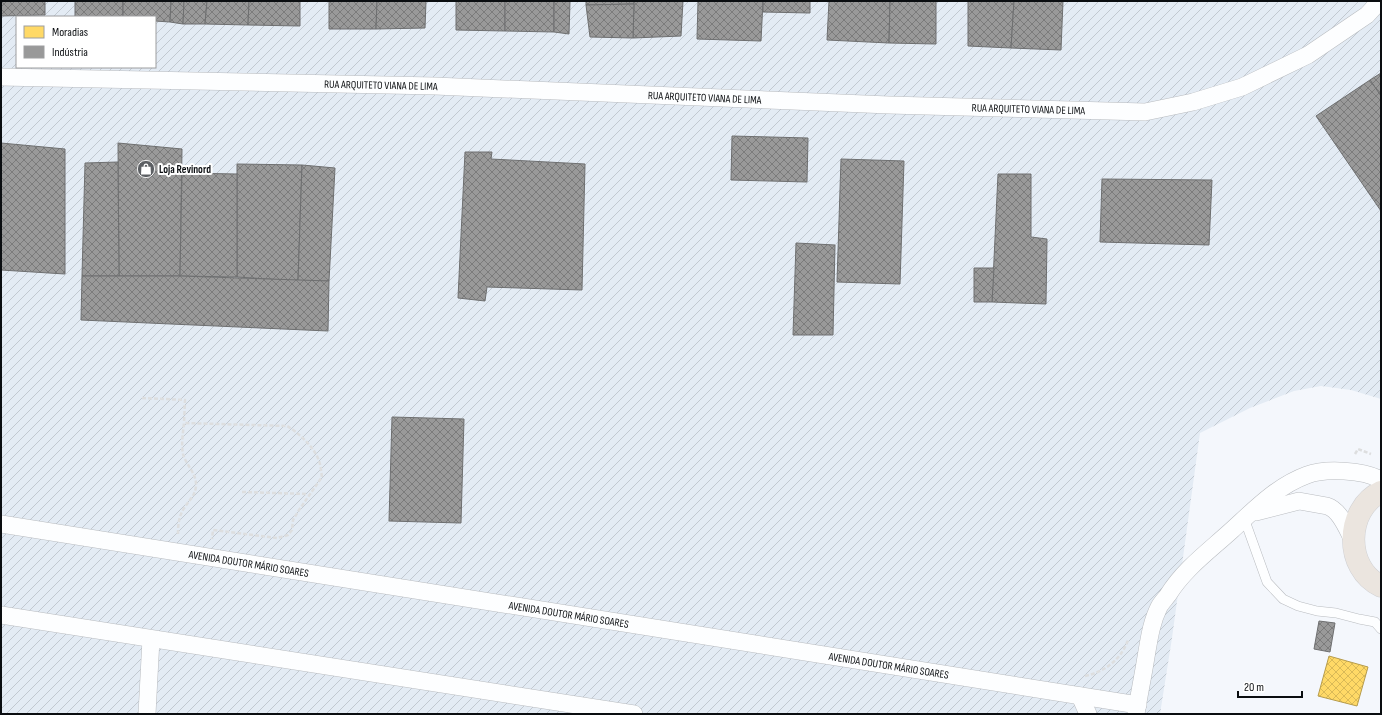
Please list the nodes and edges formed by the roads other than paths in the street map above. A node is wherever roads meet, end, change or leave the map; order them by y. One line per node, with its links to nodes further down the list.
1 (1380, 1): 2 (street, RUA ARQUITETO VIANA DE LIMA)
2 (1, 76)
3 (1381, 480): 5 (street)
4 (1381, 492): 7 (main road)
5 (1246, 516): 7 (street); 10 (lane); 13 (street)
6 (1, 524): 12 (street, AVENIDA DOUTOR MÁRIO SOARES)
7 (1353, 540): 8 (main road)
8 (1381, 586)
9 (1, 615): 11 (street)
10 (1381, 629)
11 (151, 639): 14 (street); 15 (street)
12 (1080, 696): 13 (street, AVENIDA DOUTOR MÁRIO SOARES); 16 (street)
13 (1137, 710)
14 (147, 714)
15 (634, 714)
16 (1088, 714)

